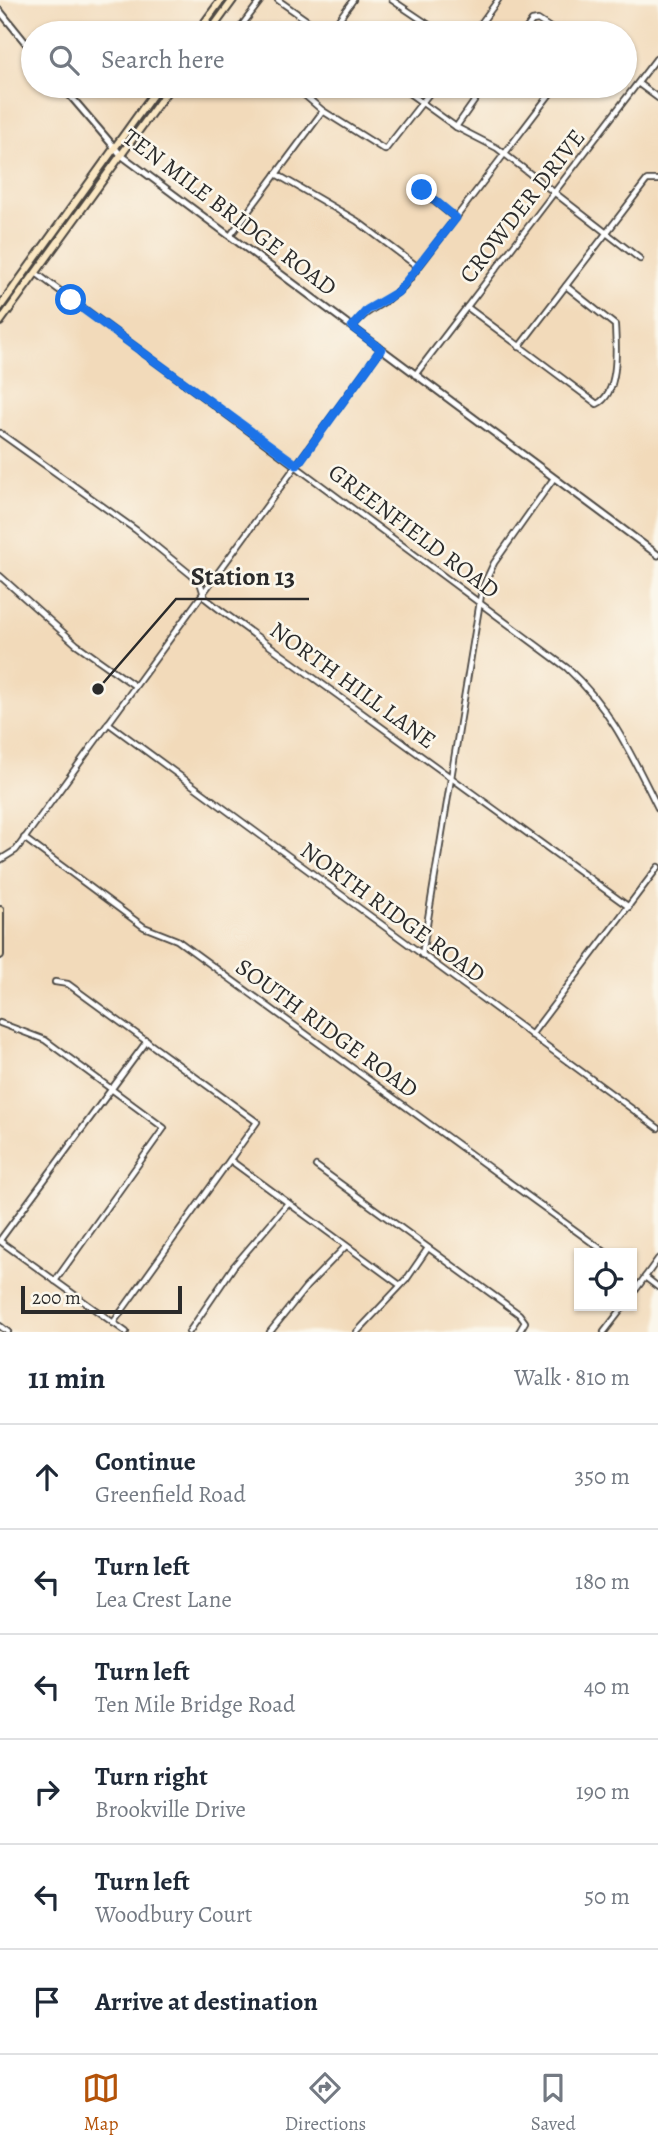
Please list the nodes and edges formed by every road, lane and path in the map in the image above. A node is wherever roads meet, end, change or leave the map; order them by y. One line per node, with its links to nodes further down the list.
1 (221, 0): 9 (main road)
2 (233, 0): 10 (main road)
3 (261, 0): 11 (street)
4 (278, 0): 12 (street)
5 (353, 0): 13 (street)
6 (393, 0): 14 (street)
7 (498, 0): 15 (street)
8 (0, 11): 16 (street)
9 (206, 21)
10 (218, 21)
11 (245, 21)
12 (309, 21)
13 (336, 21)
14 (423, 21)
15 (483, 21)
16 (21, 37)
17 (656, 59): 18 (street, CROWDER DRIVE)
18 (639, 84): 19 (street, CROWDER DRIVE); 29 (street)
19 (637, 87)
20 (71, 98): 33 (street, TEN MILE BRIDGE ROAD)
21 (151, 98): 33 (main road)
22 (162, 98): 35 (main road)
23 (308, 98): 31 (street)
24 (415, 98): 30 (street)
25 (426, 98): 30 (street)
26 (477, 98): 32 (street)
27 (547, 98): 34 (street)
28 (628, 98): 39 (street, CROWDER DRIVE)
29 (658, 98)
30 (422, 103): 31 (street); 32 (street)
31 (323, 111): 36 (street)
32 (456, 127): 34 (street)
33 (115, 149): 35 (street, TEN MILE BRIDGE ROAD); 47 (main road)
34 (504, 153): 39 (street); 40 (street)
35 (121, 155): 42 (street, TEN MILE BRIDGE ROAD); 45 (main road)
36 (276, 174): 42 (street); 44 (street)
37 (658, 180): 41 (street)
38 (420, 182): 40 (street)
39 (554, 193): 41 (street); 48 (street, CROWDER DRIVE)
40 (456, 218): 44 (street)
41 (606, 233): 43 (street); 46 (street)
42 (230, 236): 50 (street, TEN MILE BRIDGE ROAD)
43 (640, 259)
44 (418, 267): 50 (street)
45 (36, 273): 49 (main road); 55 (street, GREENFIELD ROAD)
46 (566, 286): 51 (street); 51 (street)
47 (0, 307)
48 (467, 307): 51 (street); 53 (street, CROWDER DRIVE)
49 (0, 322)
50 (352, 327): 52 (street, TEN MILE BRIDGE ROAD)
51 (519, 347)
52 (381, 349): 53 (street, TEN MILE BRIDGE ROAD); 55 (street)
53 (415, 374): 56 (street, TEN MILE BRIDGE ROAD)
54 (0, 433): 59 (street, NORTH HILL LANE)
55 (297, 465): 59 (street); 60 (street, GREENFIELD ROAD)
56 (554, 478): 57 (street, TEN MILE BRIDGE ROAD); 60 (street)
57 (658, 555)
58 (0, 576): 61 (street)
59 (204, 592): 61 (street); 63 (street, NORTH HILL LANE)
60 (480, 603): 63 (street); 64 (street, GREENFIELD ROAD)
61 (135, 686): 62 (street)
62 (108, 723): 65 (street); 71 (street, NORTH RIDGE ROAD)
63 (450, 777): 68 (street, NORTH HILL LANE); 71 (street)
64 (658, 808)
65 (24, 838): 66 (street); 84 (street, SOUTH RIDGE ROAD)
66 (0, 860)
67 (658, 867): 68 (street)
68 (629, 907): 74 (street)
69 (0, 910): 70 (main road)
70 (0, 955)
71 (422, 955): 74 (street, NORTH RIDGE ROAD)
72 (55, 982): 75 (street)
73 (0, 1023): 76 (street)
74 (531, 1035): 77 (street, NORTH RIDGE ROAD)
75 (147, 1041): 76 (street); 78 (street)
76 (111, 1089): 81 (street); 87 (street)
77 (658, 1128)
78 (230, 1160): 80 (street); 92 (street)
79 (316, 1166): 83 (street)
80 (288, 1203): 82 (street); 97 (street)
81 (0, 1240): 87 (street)
82 (346, 1246): 88 (street); 98 (street)
83 (428, 1248): 88 (street); 100 (street)
84 (600, 1248)
85 (658, 1259): 86 (street)
86 (645, 1277): 89 (street); 90 (street)
87 (55, 1281): 92 (street)
88 (400, 1285): 99 (street)
89 (658, 1287)
90 (637, 1288)
91 (621, 1311): 94 (street)
92 (113, 1323): 96 (street)
93 (0, 1326): 95 (street)
94 (607, 1331)
95 (8, 1332)
96 (126, 1332)
97 (189, 1332)
98 (270, 1332)
99 (357, 1332)
100 (519, 1332)

